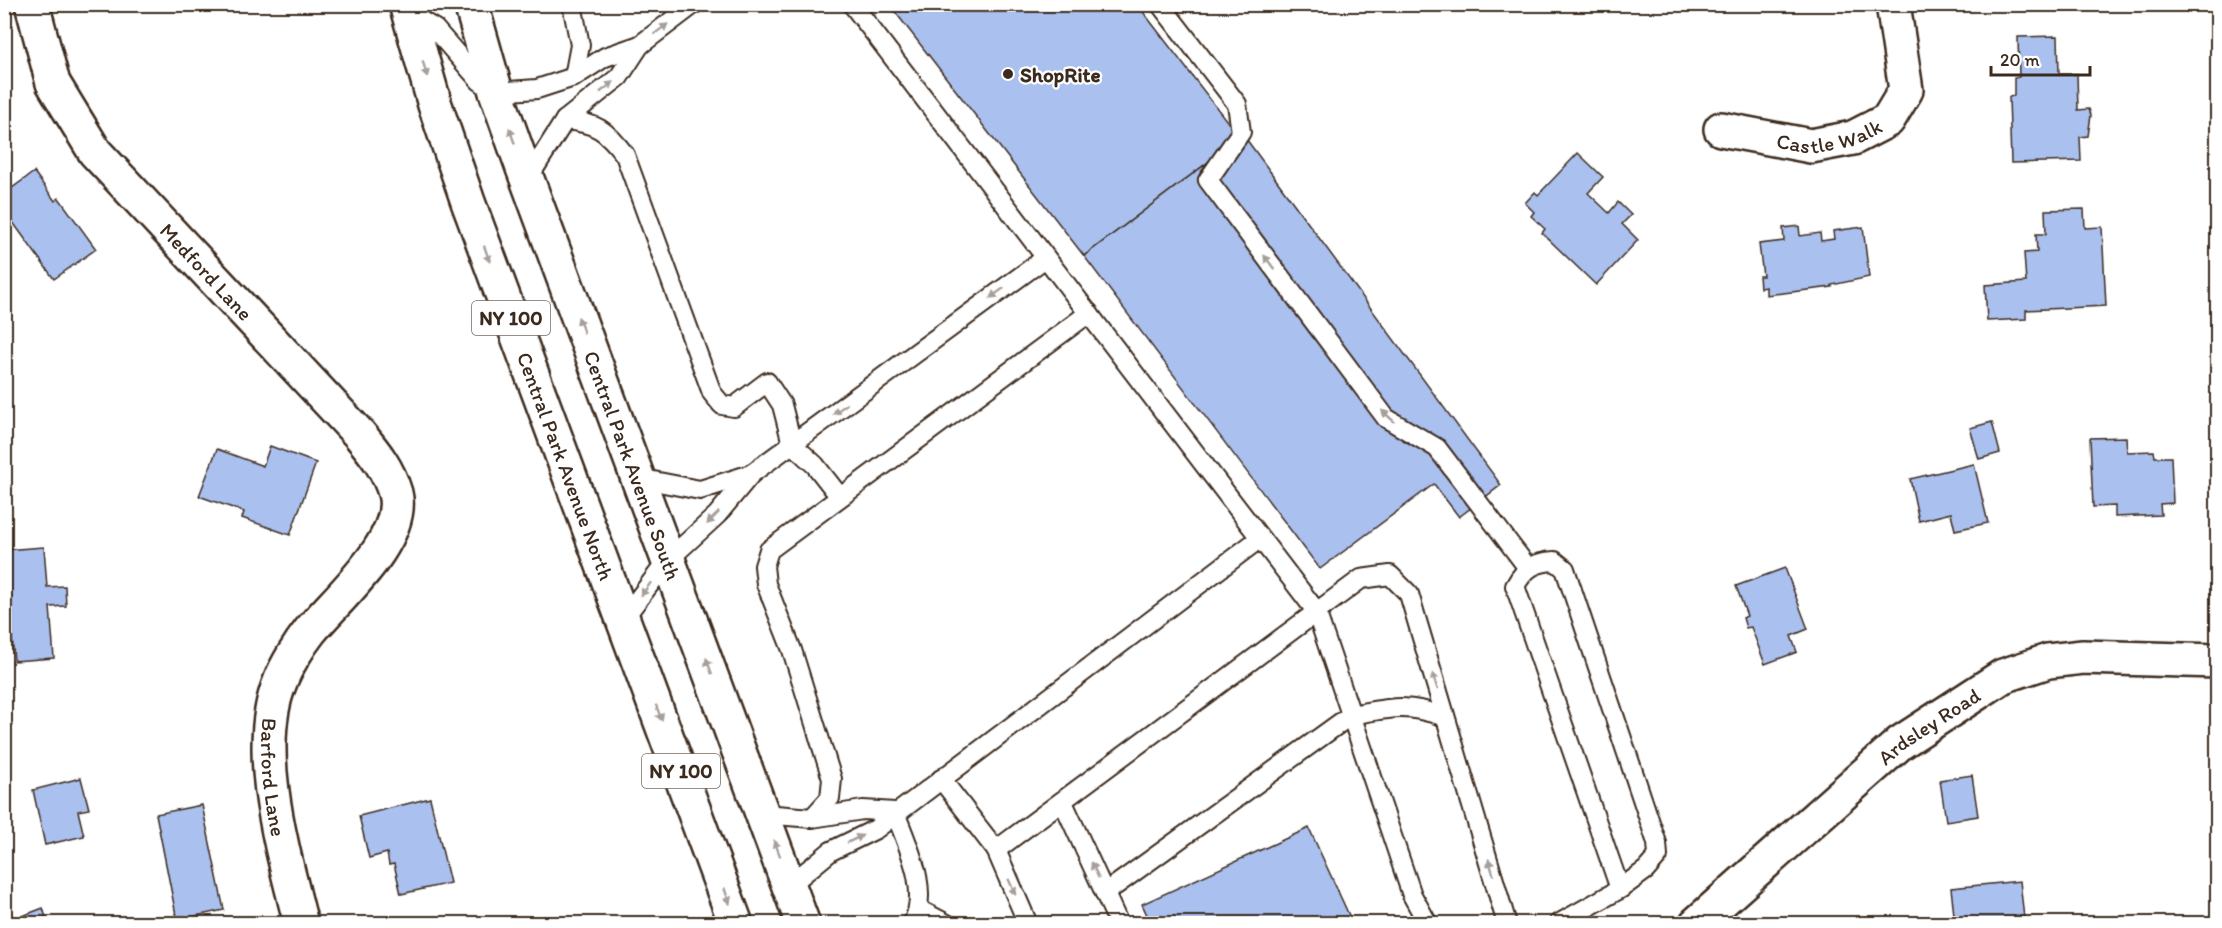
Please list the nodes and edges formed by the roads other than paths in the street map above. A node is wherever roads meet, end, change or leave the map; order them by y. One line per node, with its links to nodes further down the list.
1 (32, 4): 21 (main road, Medford Lane)
2 (471, 4): 11 (main road, Central Park Avenue South / NY 100)
3 (572, 4): 10 (lane)
4 (694, 4): 9 (lane, one-way to 4)
5 (852, 4): 15 (lane)
6 (1160, 4): 24 (lane, one-way to 6)
7 (1893, 4): 13 (main road, Castle Walk)
8 (407, 9): 11 (lane); 26 (main road, Central Park Avenue North / NY 100, one-way to 26)
9 (640, 45): 10 (lane); 12 (lane, one-way to 9)
10 (574, 77): 11 (lane)
11 (496, 92): 14 (main road, Central Park Avenue South / NY 100, one-way to 11)
12 (565, 120): 14 (lane); 17 (lane)
13 (1721, 129)
14 (527, 180): 19 (main road, Central Park Avenue South / NY 100, one-way to 14)
15 (1044, 259): 16 (lane); 17 (lane, one-way to 17)
16 (1089, 313): 20 (lane); 22 (lane)
17 (792, 444): 18 (lane); 20 (lane)
18 (751, 474): 19 (lane); 23 (lane, one-way to 23)
19 (638, 478): 23 (main road, Central Park Avenue South / NY 100)
20 (840, 497): 34 (lane)
21 (394, 524): 40 (main road, Barford Lane)
22 (1259, 539): 25 (lane); 30 (lane)
23 (669, 559): 26 (lane, one-way to 26); 33 (main road, Central Park Avenue South / NY 100, one-way to 23)
24 (1528, 568): 37 (lane); 37 (lane)
25 (1316, 611): 28 (lane); 29 (lane, one-way to 25); 31 (lane)
26 (623, 619): 41 (main road, Central Park Avenue North / NY 100, one-way to 41)
27 (2217, 661): 49 (main road, Ardsley Road)
28 (1351, 715): 29 (lane); 38 (lane); 46 (lane)
29 (1445, 717): 47 (lane, one-way to 29)
30 (941, 779): 32 (lane); 35 (lane)
31 (1063, 802): 35 (lane); 38 (lane, one-way to 31)
32 (895, 812): 34 (lane); 36 (lane, one-way to 32); 39 (lane)
33 (764, 814): 34 (lane); 36 (main road, Central Park Avenue South / NY 100, one-way to 33)
34 (812, 818)
35 (996, 850): 44 (lane, one-way to 44)
36 (791, 884): 42 (main road, Central Park Avenue South / NY 100)
37 (1620, 889): 48 (lane)
38 (1105, 893): 45 (lane)
39 (916, 916): 43 (lane)
40 (301, 924)
41 (736, 924)
42 (803, 924)
43 (947, 924)
44 (1028, 924)
45 (1119, 924)
46 (1428, 924)
47 (1508, 924)
48 (1558, 924)
49 (1696, 924)

